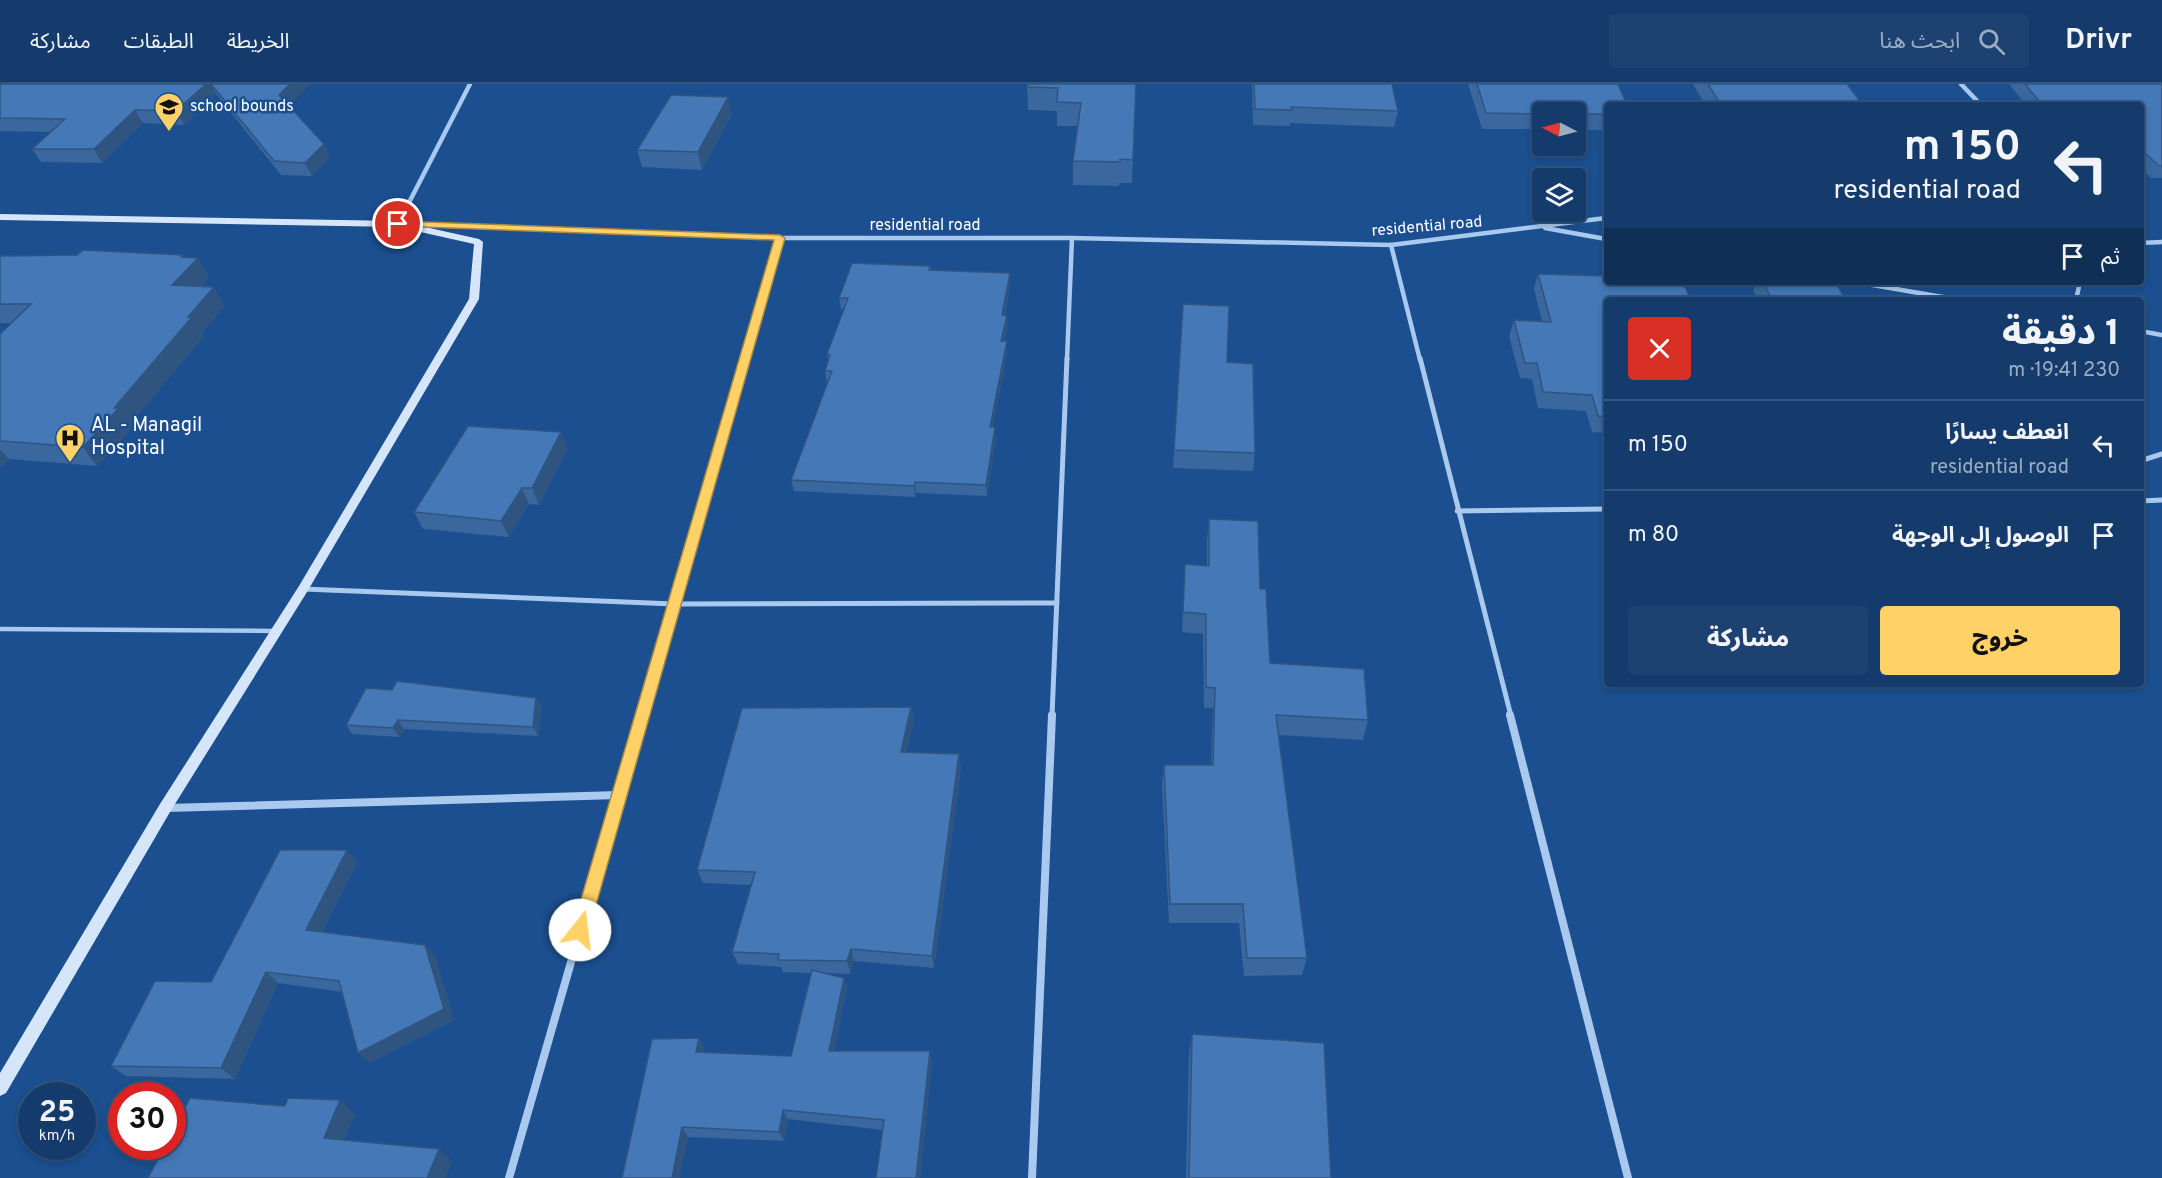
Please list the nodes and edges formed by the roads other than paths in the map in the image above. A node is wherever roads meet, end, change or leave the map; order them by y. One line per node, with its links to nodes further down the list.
1 (470, 84): 6 (street)
2 (1960, 84): 3 (street)
3 (1978, 102)
4 (0, 217): 6 (street)
5 (1604, 218): 7 (street, residential road)
6 (398, 224): 8 (street, residential road); 24 (street)
7 (1538, 227): 10 (street); 13 (street, residential road)
8 (780, 238): 9 (street, residential road); 26 (street)
9 (1072, 238): 13 (street, residential road); 25 (street)
10 (1604, 239)
11 (2162, 242): 12 (street)
12 (2144, 243)
13 (1391, 245): 23 (street)
14 (1872, 285): 15 (street)
15 (1942, 297)
16 (2144, 332): 17 (street)
17 (2162, 335)
18 (2162, 454): 19 (street)
19 (2144, 460)
20 (2162, 500): 21 (street)
21 (2144, 501)
22 (1604, 509): 23 (street)
23 (1457, 511): 34 (street)
24 (303, 589): 26 (street); 28 (street)
25 (1057, 603): 26 (street); 33 (street)
26 (674, 604): 29 (street)
27 (0, 629): 28 (lane)
28 (276, 631): 30 (street)
29 (619, 795): 30 (street); 32 (street)
30 (165, 808): 31 (street)
31 (0, 1088)
32 (509, 1178)
33 (1032, 1178)
34 (1628, 1178)

